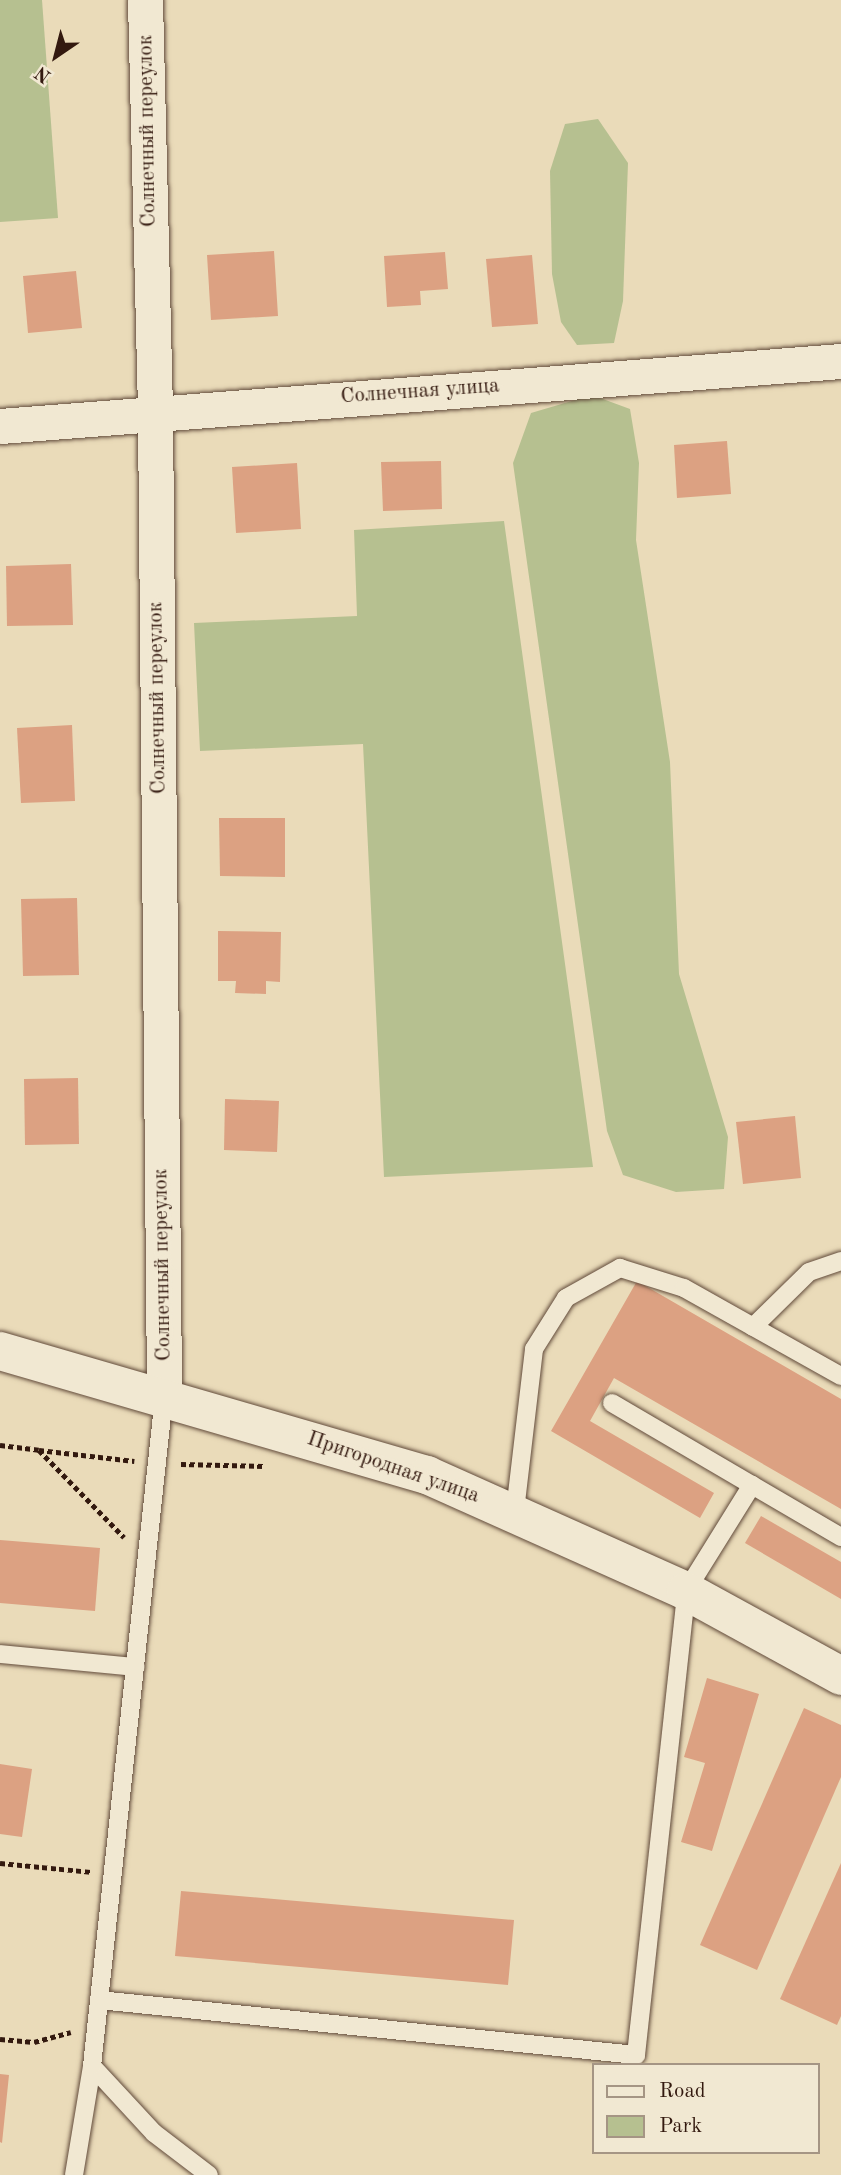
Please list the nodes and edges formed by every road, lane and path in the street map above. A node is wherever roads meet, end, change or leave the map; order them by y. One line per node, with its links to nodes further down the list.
1 (145, 0): 3 (street, Солнечный переулок)
2 (841, 361): 3 (street, Солнечная улица)
3 (155, 415): 4 (street, Солнечная улица); 9 (street, Солнечный переулок)
4 (0, 426)
5 (841, 1261): 6 (lane)
6 (753, 1327): 8 (lane); 16 (lane)
7 (0, 1352): 9 (street, Пригородная улица)
8 (841, 1376)
9 (164, 1396): 13 (lane); 16 (street, Пригородная улица)
10 (612, 1403): 15 (lane)
11 (0, 1445): 12 (path)
12 (39, 1450): 13 (path); 18 (path)
13 (157, 1463): 14 (path); 18 (lane)
14 (268, 1466)
15 (752, 1485): 17 (lane); 19 (lane)
16 (516, 1511): 19 (street, Пригородная улица)
17 (841, 1537)
18 (146, 1560): 21 (lane)
19 (686, 1591): 22 (street, Пригородная улица); 25 (lane)
20 (0, 1654): 21 (lane)
21 (135, 1667): 24 (lane)
22 (841, 1676)
23 (0, 1863): 24 (path)
24 (113, 1874): 25 (lane)
25 (99, 2000): 26 (lane)
26 (96, 2025): 27 (path); 28 (lane)
27 (0, 2039)
28 (92, 2066): 29 (lane); 30 (lane)
29 (74, 2175)
30 (209, 2175)

